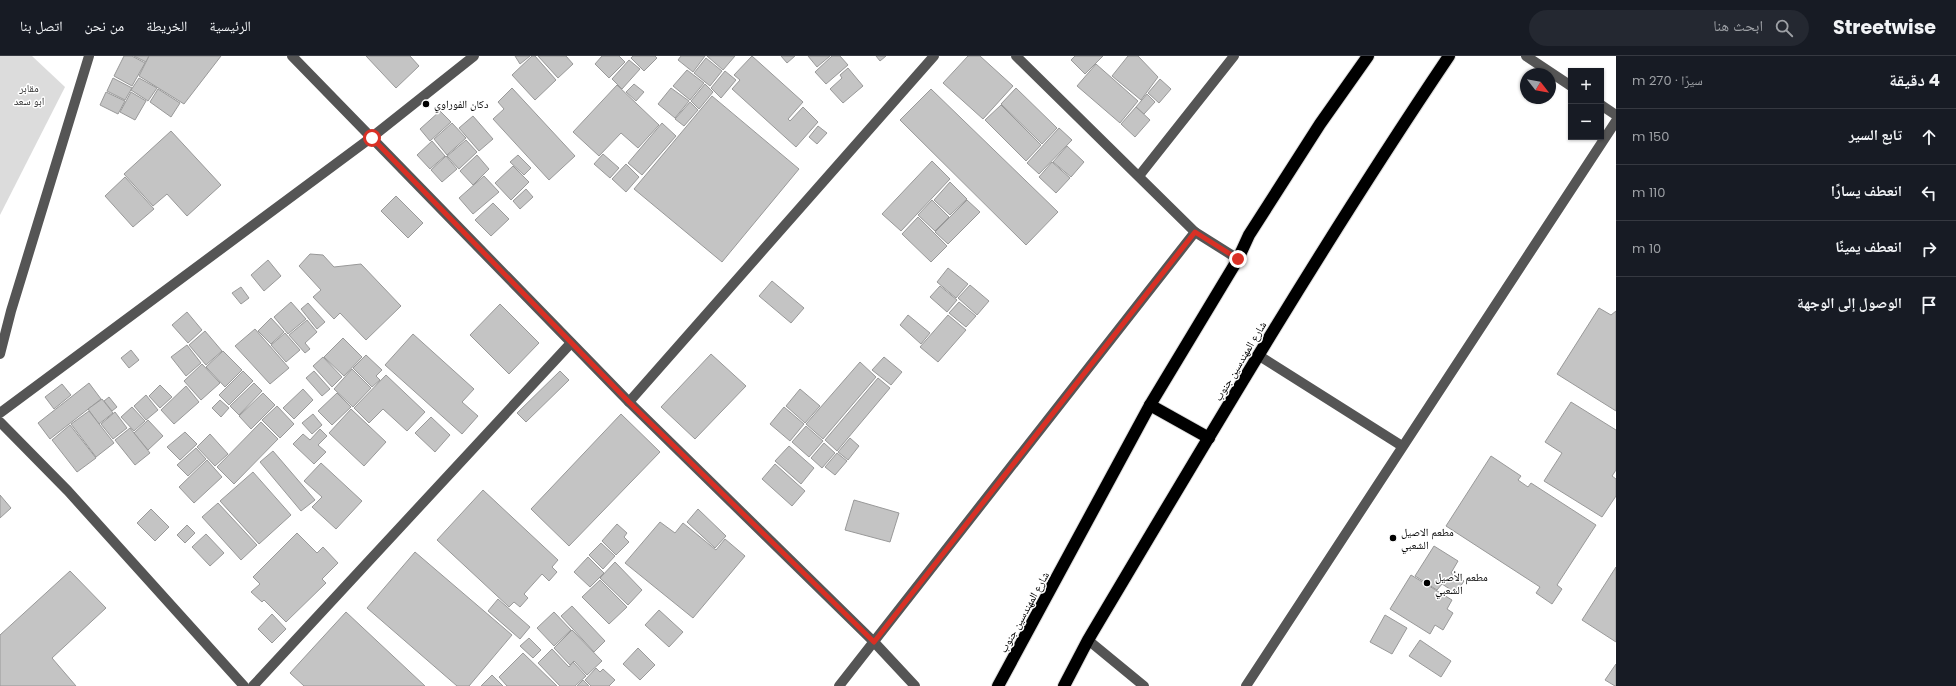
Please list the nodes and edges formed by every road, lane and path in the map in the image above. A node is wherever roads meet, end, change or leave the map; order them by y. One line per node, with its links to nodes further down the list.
1 (89, 56): 19 (street)
2 (292, 56): 14 (street)
3 (474, 56): 14 (street)
4 (934, 56): 21 (street)
5 (1016, 56): 15 (street)
6 (1234, 56): 15 (street)
7 (1368, 56): 17 (highway, شارع المهندسين جنوب)
8 (1449, 56): 20 (highway, شارع المهندسين جنوب)
9 (1526, 56): 10 (street)
10 (1568, 84)
11 (1604, 107): 12 (street)
12 (1616, 115)
13 (1616, 121): 26 (street)
14 (372, 138): 18 (street); 23 (street)
15 (1139, 176): 16 (street)
16 (1195, 232): 17 (street); 28 (street)
17 (1238, 259): 22 (highway, شارع المهندسين جنوب)
18 (571, 343): 21 (street); 30 (street)
19 (0, 354)
20 (1258, 355): 25 (highway, شارع المهندسين جنوب); 26 (street)
21 (629, 402): 28 (street)
22 (1150, 405): 25 (highway); 33 (highway, شارع المهندسين جنوب)
23 (0, 413)
24 (0, 422): 29 (street)
25 (1209, 438): 27 (highway, شارع المهندسين جنوب)
26 (1402, 446): 36 (street)
27 (1088, 640): 34 (highway, شارع المهندسين جنوب); 35 (street)
28 (874, 642): 31 (street); 32 (street)
29 (244, 686)
30 (253, 686)
31 (839, 686)
32 (915, 686)
33 (998, 686)
34 (1064, 686)
35 (1144, 686)
36 (1246, 686)

